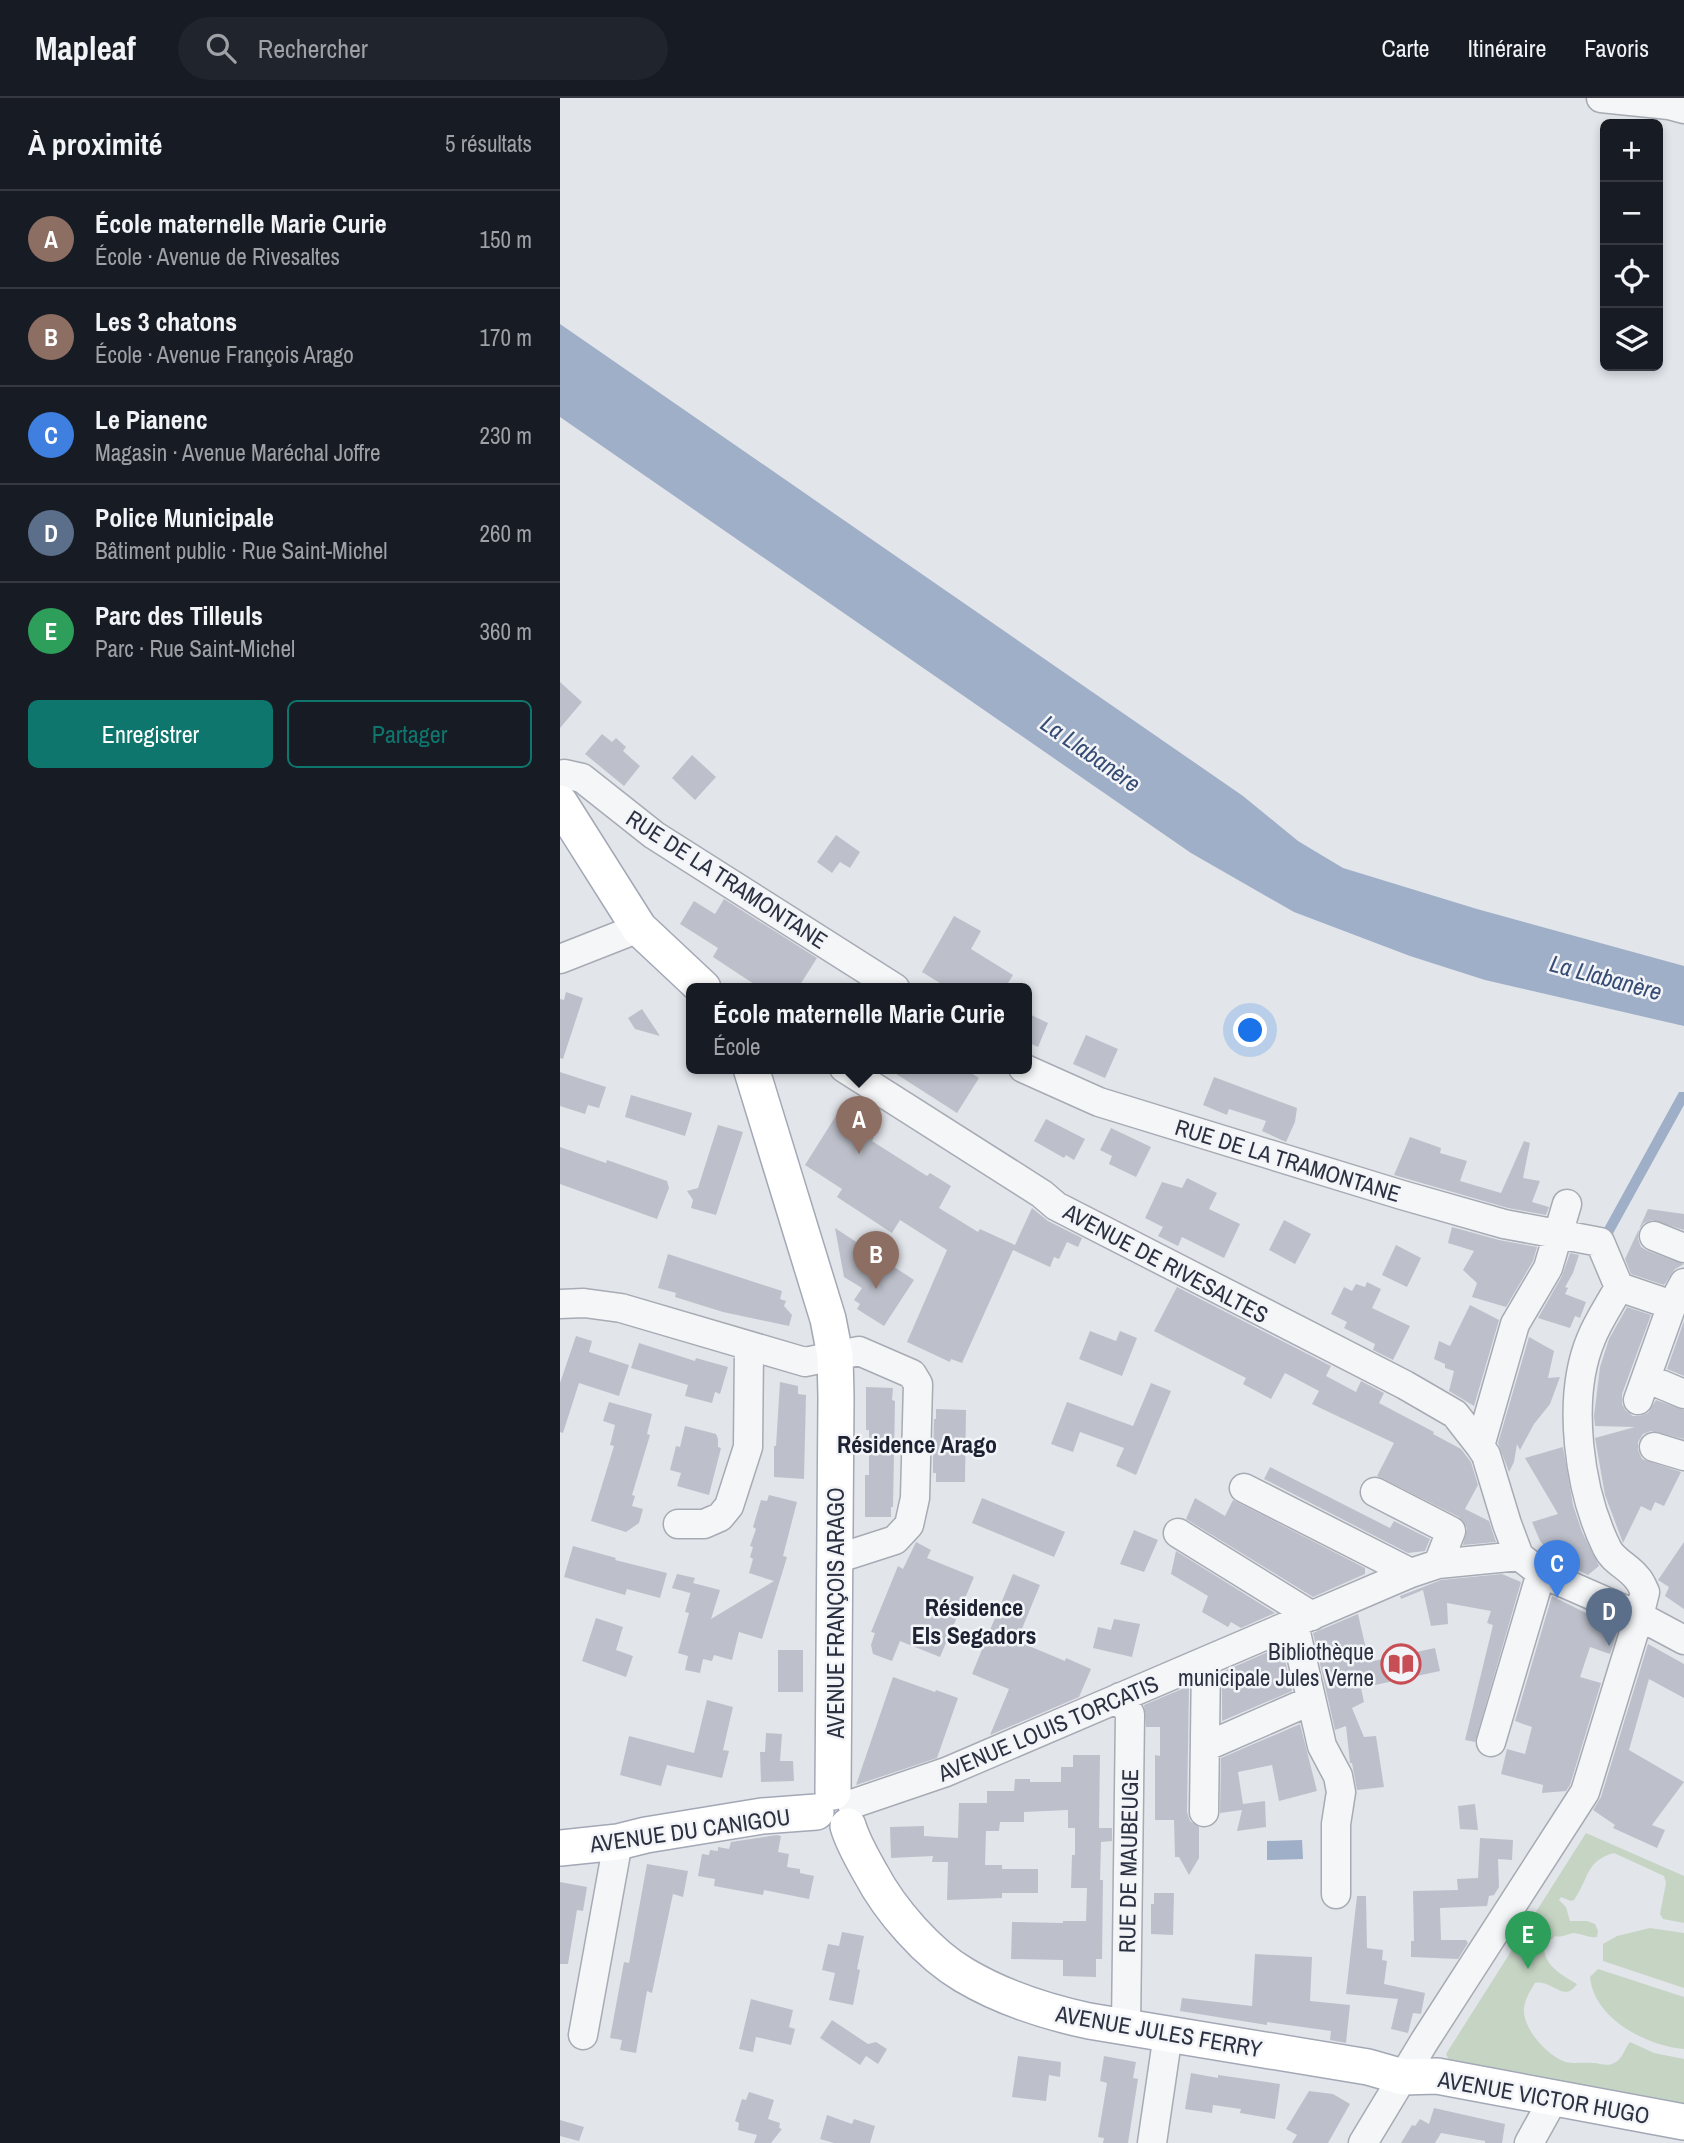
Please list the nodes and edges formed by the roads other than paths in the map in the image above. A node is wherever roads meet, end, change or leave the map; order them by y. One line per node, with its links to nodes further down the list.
1 (1601, 98): 2 (street)
2 (1675, 104)
3 (560, 776): 8 (street, RUE DE LA TRAMONTANE)
4 (560, 803): 5 (main road)
5 (639, 928): 6 (street); 7 (main road)
6 (560, 959)
7 (698, 983)
8 (887, 983)
9 (1032, 1072): 13 (street, RUE DE LA TRAMONTANE)
10 (753, 1074): 20 (main road, AVENUE FRANÇOIS ARAGO)
11 (853, 1074): 23 (street, AVENUE DE RIVESALTES)
12 (1567, 1204): 13 (street)
13 (1558, 1233): 16 (street, RUE DE LA TRAMONTANE); 23 (street)
14 (1654, 1236): 15 (street)
15 (1684, 1248)
16 (1619, 1287): 17 (street); 33 (street)
17 (1678, 1294): 21 (street)
18 (560, 1304): 19 (street)
19 (749, 1347): 20 (street); 27 (street)
20 (835, 1356): 29 (main road, AVENUE FRANÇOIS ARAGO); 29 (street)
21 (1684, 1394)
22 (1653, 1449): 24 (street)
23 (1483, 1450): 31 (street)
24 (1684, 1456)
25 (1244, 1488): 32 (street)
26 (1375, 1492): 30 (street)
27 (678, 1524)
28 (1178, 1533): 34 (street)
29 (836, 1559): 42 (main road, AVENUE FRANÇOIS ARAGO)
30 (1438, 1564): 31 (street, AVENUE LOUIS TORCATIS); 32 (street, AVENUE LOUIS TORCATIS)
31 (1530, 1565): 33 (street); 39 (street)
32 (1411, 1573): 34 (street, AVENUE LOUIS TORCATIS)
33 (1639, 1616): 35 (street); 49 (street)
34 (1303, 1620): 36 (street, AVENUE LOUIS TORCATIS); 38 (street)
35 (1684, 1640)
36 (1206, 1662): 37 (street, AVENUE LOUIS TORCATIS); 40 (street)
37 (1120, 1697): 42 (street, AVENUE LOUIS TORCATIS); 46 (street, RUE DE MAUBEUGE)
38 (1310, 1701): 40 (street); 45 (street)
39 (1491, 1742)
40 (1205, 1747): 41 (street)
41 (1205, 1812)
42 (835, 1813): 43 (main road, AVENUE DU CANIGOU); 46 (main road, AVENUE JULES FERRY)
43 (618, 1842): 44 (main road, AVENUE DU CANIGOU); 48 (street)
44 (562, 1848)
45 (1336, 1894)
46 (1126, 2027): 47 (main road, AVENUE JULES FERRY)
47 (1168, 2034): 49 (main road, AVENUE JULES FERRY); 52 (street)
48 (583, 2035)
49 (1403, 2077): 50 (main road, AVENUE VICTOR HUGO); 53 (street)
50 (1554, 2098): 51 (main road, AVENUE VICTOR HUGO); 54 (street)
51 (1684, 2122)
52 (1152, 2143)
53 (1363, 2143)
54 (1529, 2143)

